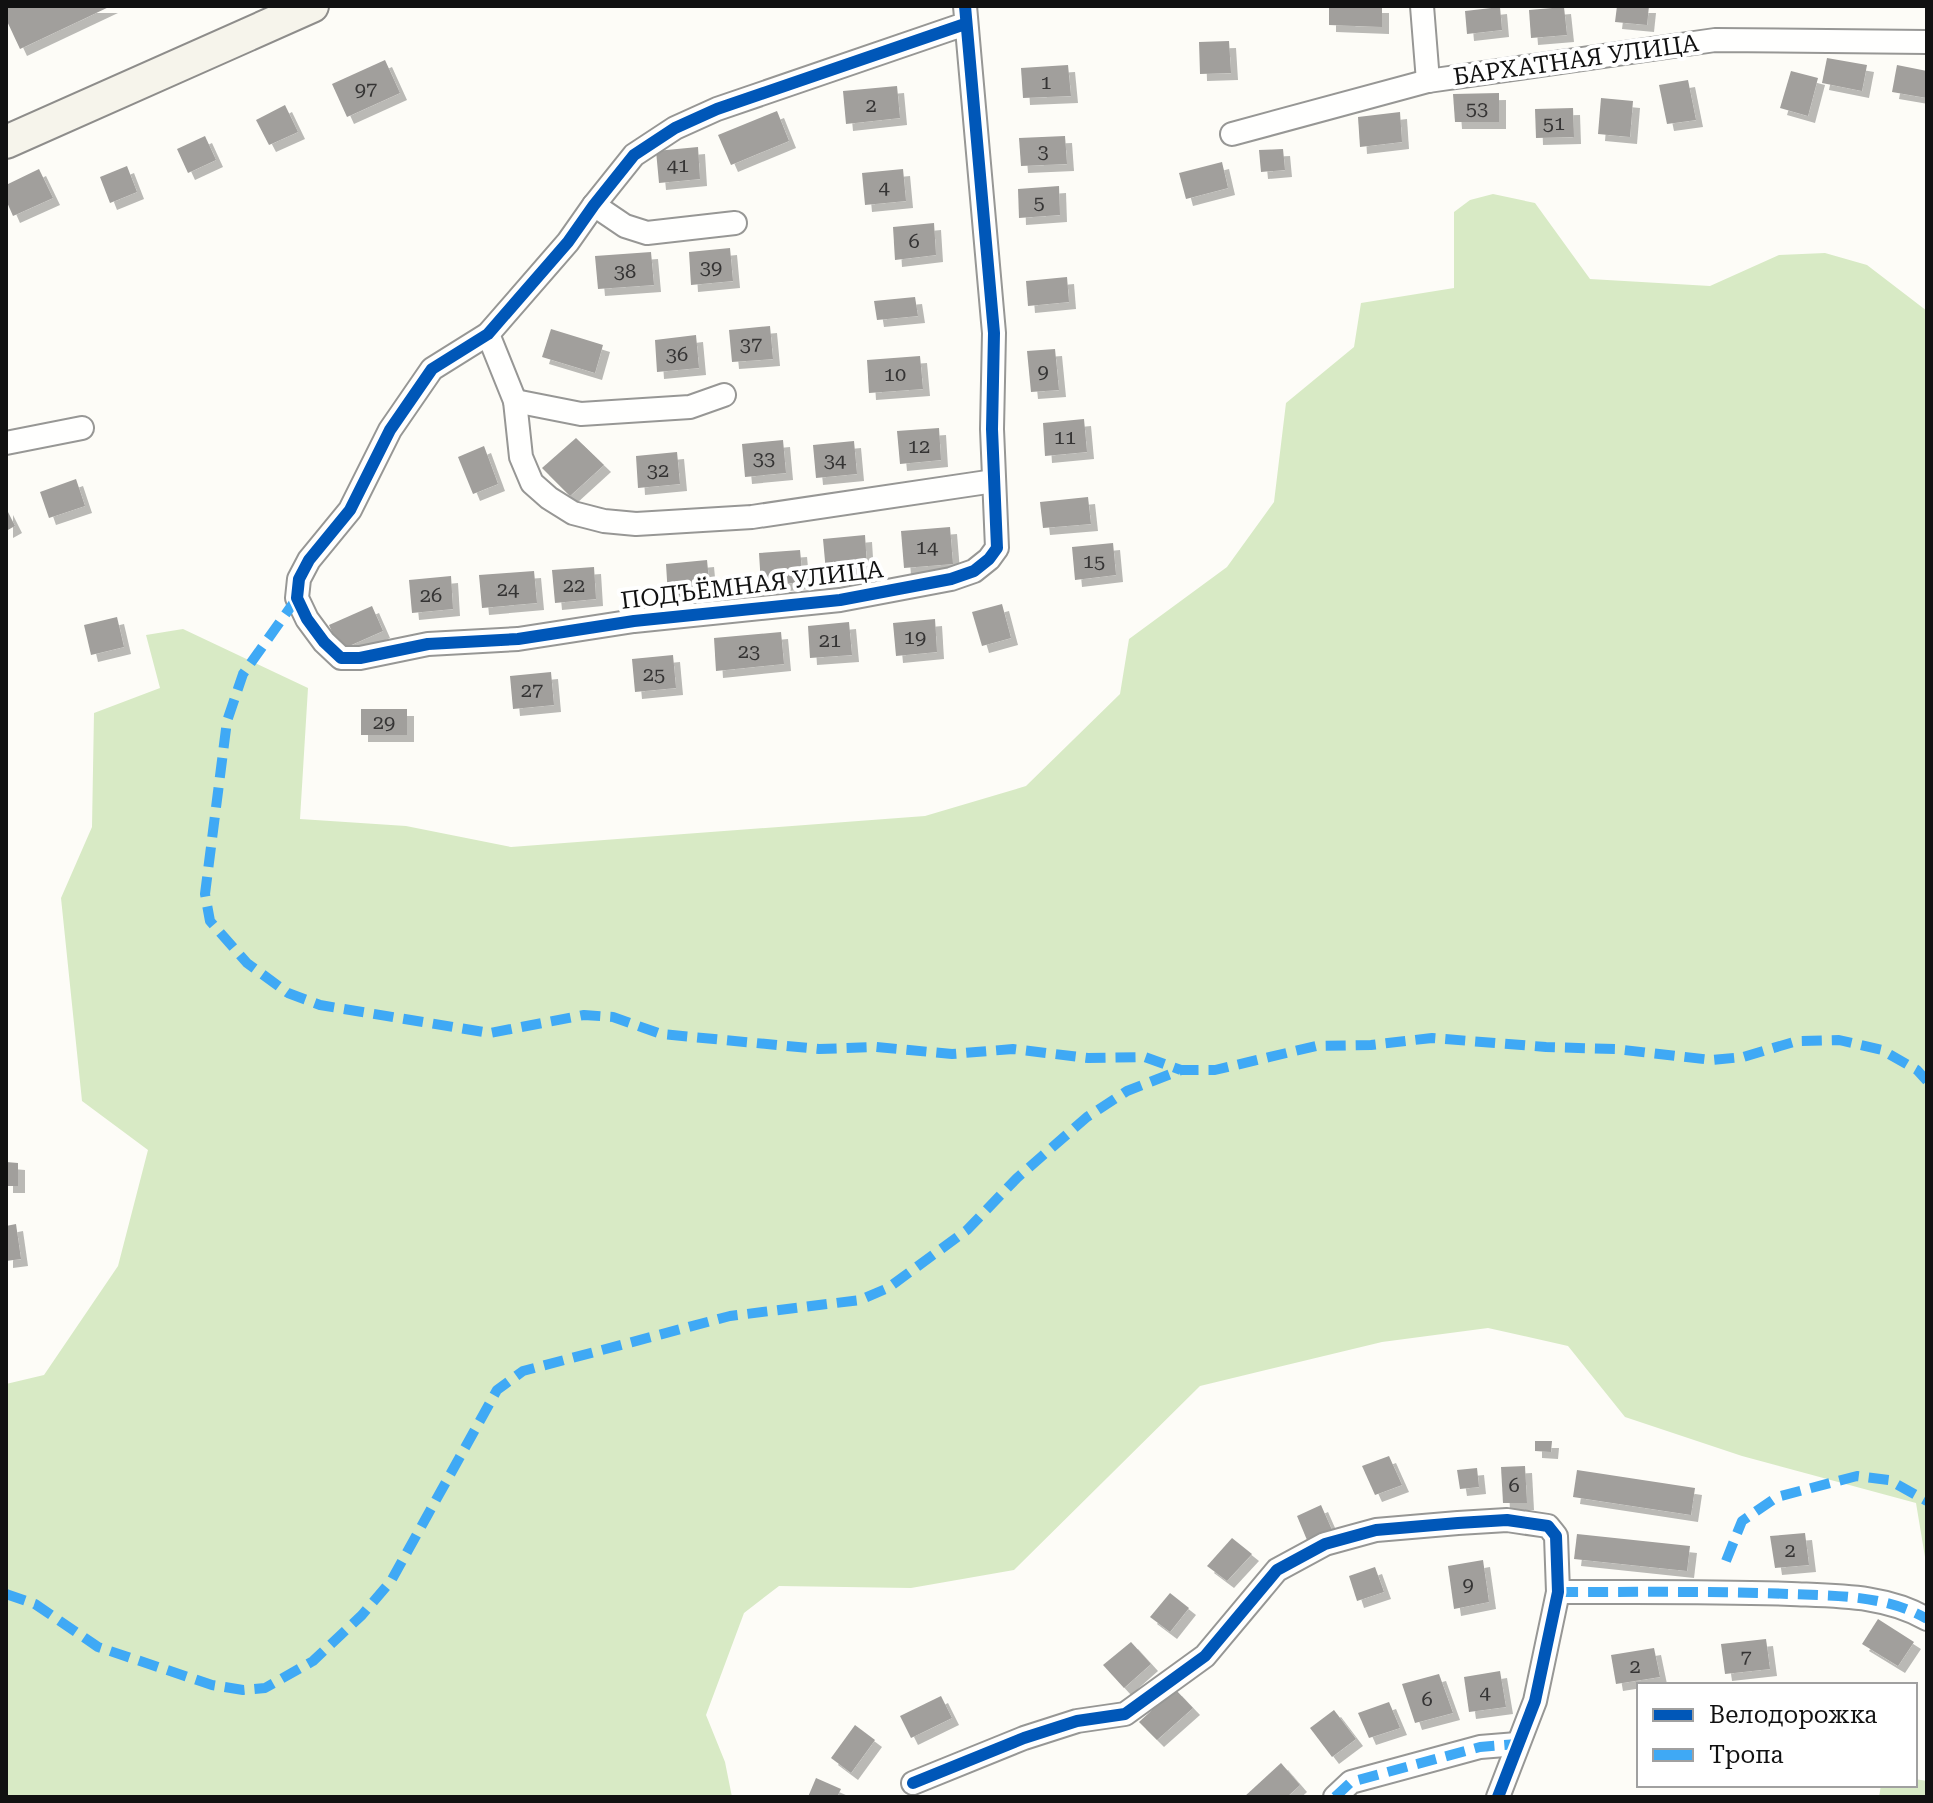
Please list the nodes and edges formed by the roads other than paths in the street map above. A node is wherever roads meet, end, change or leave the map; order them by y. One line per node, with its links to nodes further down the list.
1 (312, 6): 7 (main road)
2 (1422, 6): 5 (street)
3 (965, 15): 8 (street); 15 (street, ПОДЪЁМНАЯ УЛИЦА)
4 (1927, 42): 5 (street, БАРХАТНАЯ УЛИЦА)
5 (1428, 81): 6 (street, БАРХАТНАЯ УЛИЦА)
6 (1232, 134)
7 (6, 142)
8 (594, 205): 9 (street); 10 (street)
9 (735, 223)
10 (488, 334): 12 (street); 15 (street, ПОДЪЁМНАЯ УЛИЦА)
11 (724, 395): 12 (street)
12 (515, 401): 15 (street)
13 (82, 428): 14 (street)
14 (6, 443)
15 (994, 481)
16 (1558, 1592): 17 (street); 18 (street); 19 (street)
17 (1927, 1619)
18 (1517, 1744): 20 (street); 21 (street)
19 (913, 1783)
20 (1335, 1797)
21 (1498, 1797)

